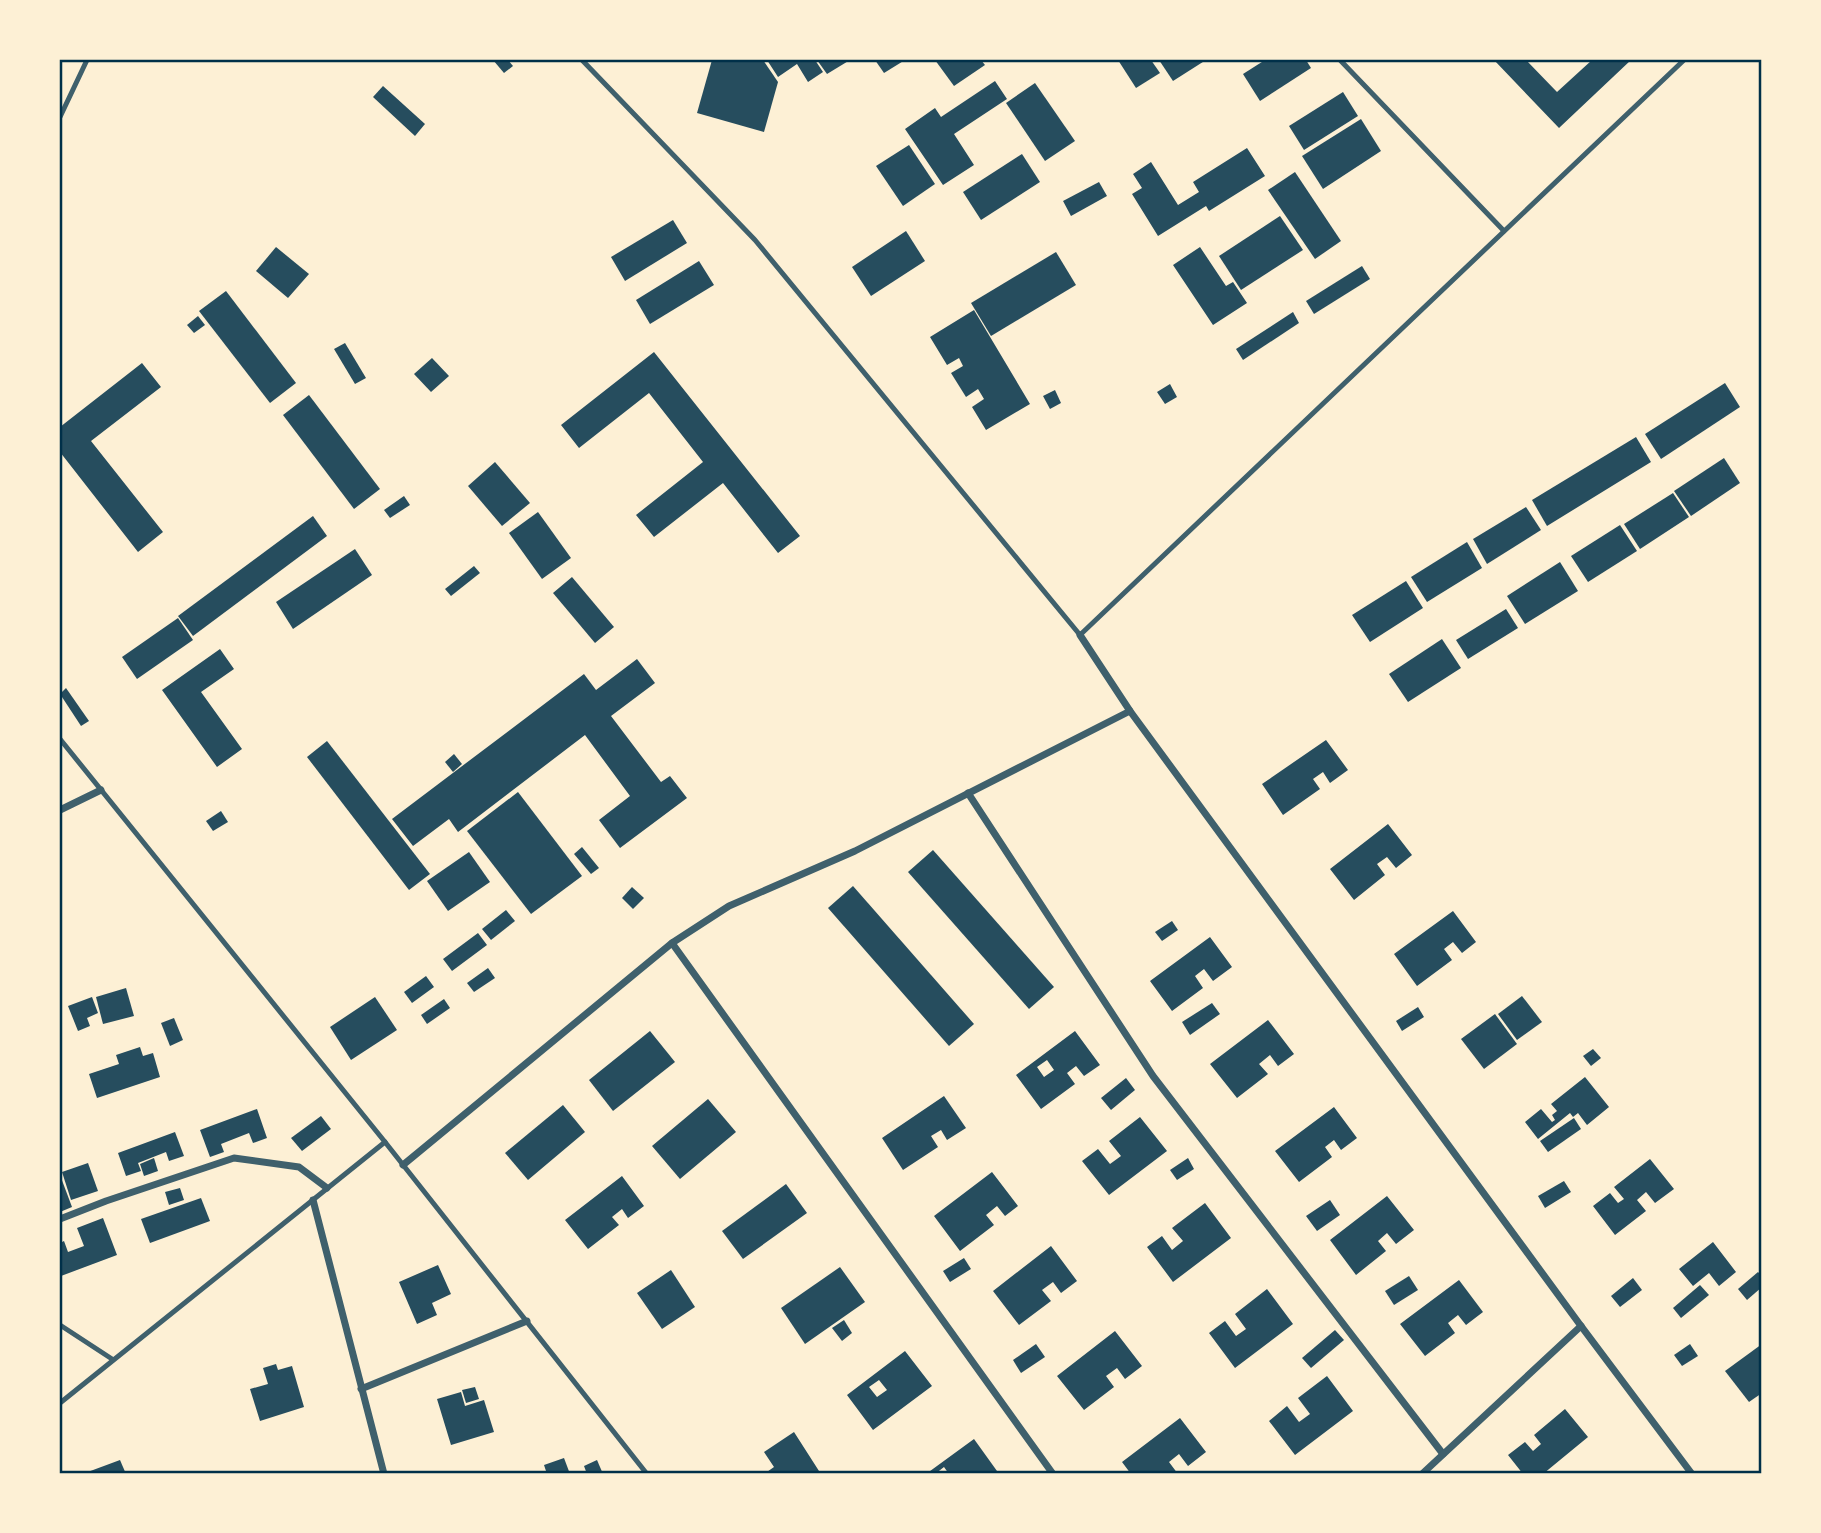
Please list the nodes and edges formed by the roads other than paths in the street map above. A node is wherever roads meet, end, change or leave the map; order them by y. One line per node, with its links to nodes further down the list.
1 (88, 60): 5 (lane)
2 (582, 60): 7 (lane)
3 (1340, 60): 6 (lane)
4 (1684, 60): 6 (lane)
5 (60, 117)
6 (1504, 231): 7 (lane)
7 (1080, 635): 8 (street)
8 (1130, 711): 11 (street); 21 (street)
9 (60, 739): 10 (lane)
10 (101, 790): 12 (street); 14 (lane)
11 (968, 793): 13 (street); 25 (street)
12 (60, 810)
13 (672, 943): 15 (street); 28 (street)
14 (385, 1142): 15 (lane); 16 (lane)
15 (403, 1165): 19 (lane)
16 (327, 1188): 17 (lane); 18 (street)
17 (313, 1200): 22 (lane); 23 (street)
18 (60, 1219)
19 (527, 1321): 23 (street); 27 (lane)
20 (60, 1325): 22 (lane)
21 (1581, 1326): 25 (street); 30 (street)
22 (112, 1359): 24 (lane)
23 (361, 1389): 26 (street)
24 (60, 1403)
25 (1443, 1454): 29 (street)
26 (384, 1474)
27 (647, 1474)
28 (1053, 1474)
29 (1422, 1474)
30 (1692, 1474)

